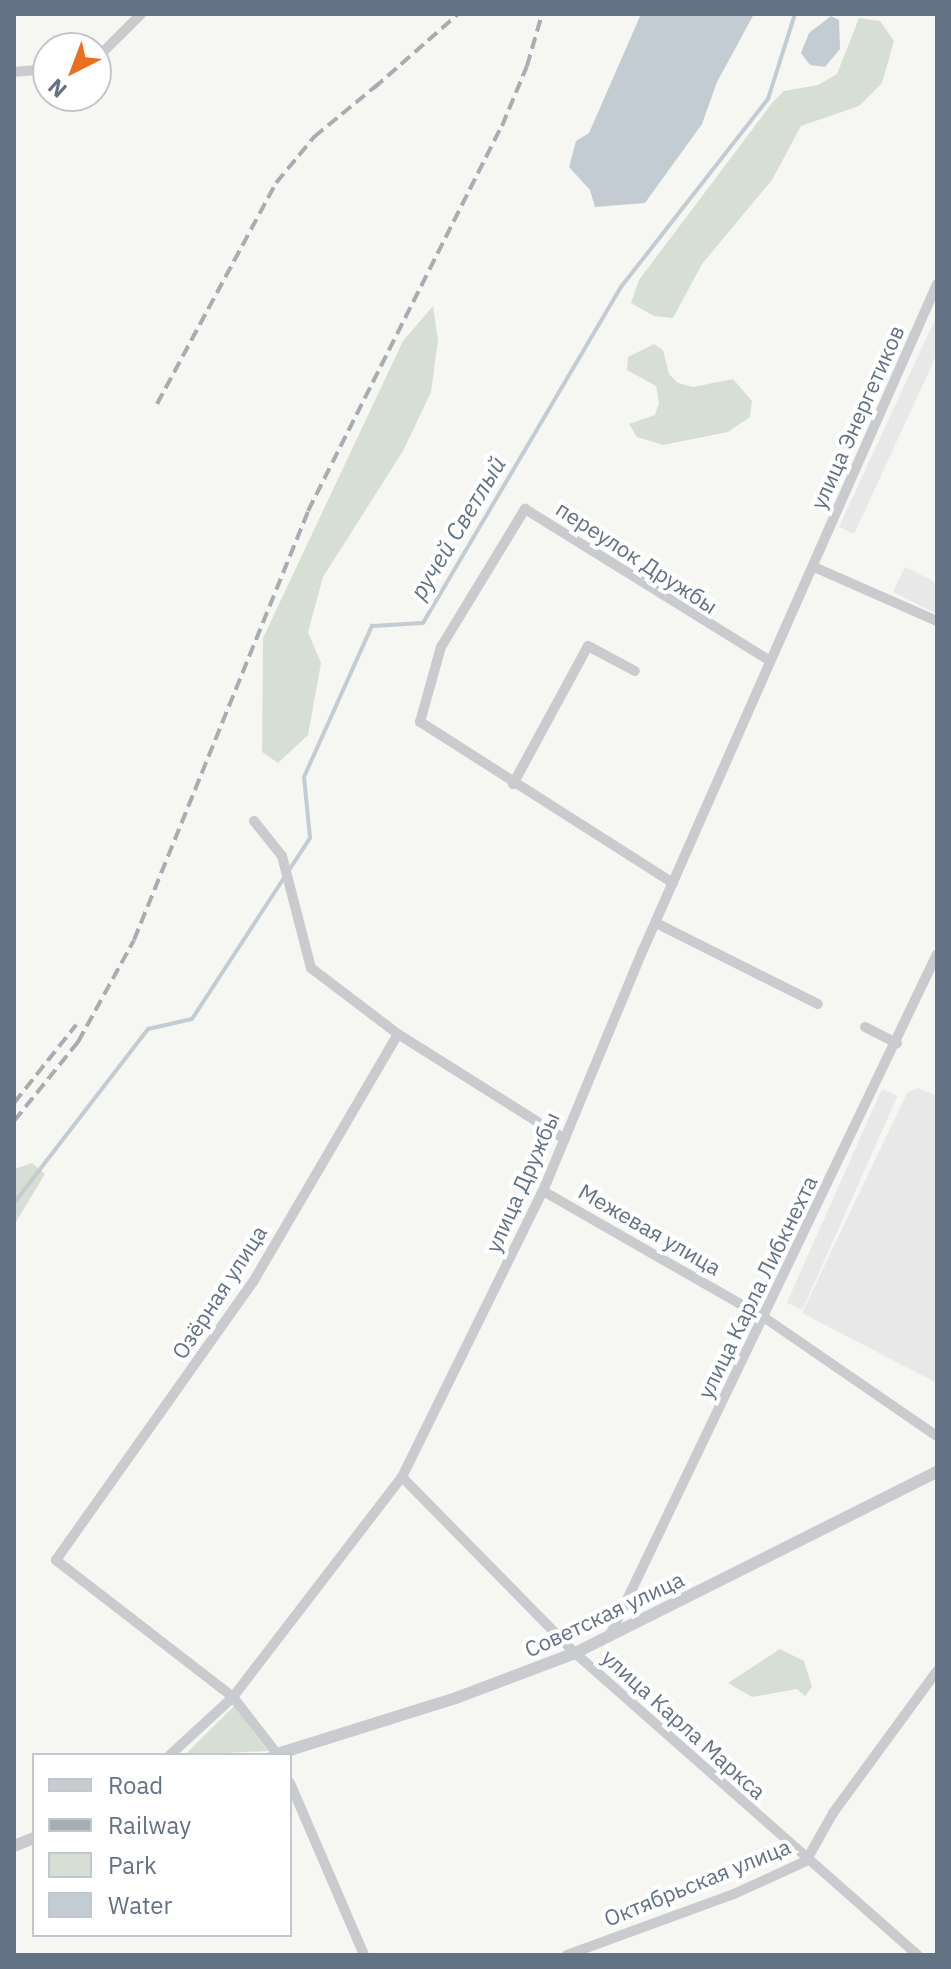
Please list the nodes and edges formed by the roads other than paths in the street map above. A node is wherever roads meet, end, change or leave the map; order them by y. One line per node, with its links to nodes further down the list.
1 (141, 14): 2 (street)
2 (112, 43)
3 (937, 284): 4 (street, улица Энергетиков)
4 (814, 567): 5 (street); 6 (street, улица Дружбы)
5 (937, 621)
6 (770, 661): 8 (street, переулок Дружбы); 10 (street, улица Дружбы)
7 (635, 671): 8 (street)
8 (513, 784): 10 (street)
9 (254, 821): 15 (street)
10 (673, 883): 11 (street, улица Дружбы)
11 (656, 923): 13 (street); 17 (street, улица Дружбы)
12 (937, 954): 16 (street, улица Карла Либкнехта)
13 (818, 1004)
14 (865, 1027): 16 (street)
15 (398, 1034): 17 (street); 27 (street, Озёрная улица)
16 (897, 1043): 19 (street, улица Карла Либкнехта)
17 (565, 1139): 18 (street, улица Дружбы)
18 (543, 1191): 19 (street, Межевая улица); 22 (street, улица Дружбы)
19 (765, 1318): 20 (street, Межевая улица); 23 (street, улица Карла Либкнехта)
20 (937, 1436)
21 (937, 1472): 23 (street, Советская улица)
22 (402, 1477): 24 (street, улица Карла Маркса); 27 (street, улица Дружбы)
23 (610, 1635): 24 (street, Советская улица)
24 (575, 1653): 30 (street, Советская улица); 32 (street, улица Карла Маркса)
25 (937, 1671): 26 (street, Октябрьская улица)
26 (933, 1683): 32 (street, Октябрьская улица)
27 (233, 1697): 28 (street, улица Дружбы); 29 (street)
28 (172, 1753)
29 (275, 1753)
30 (282, 1753)
31 (292, 1788): 33 (street)
32 (806, 1861): 34 (street, Октябрьская улица); 35 (street, улица Карла Маркса)
33 (364, 1955)
34 (567, 1955)
35 (917, 1955)

